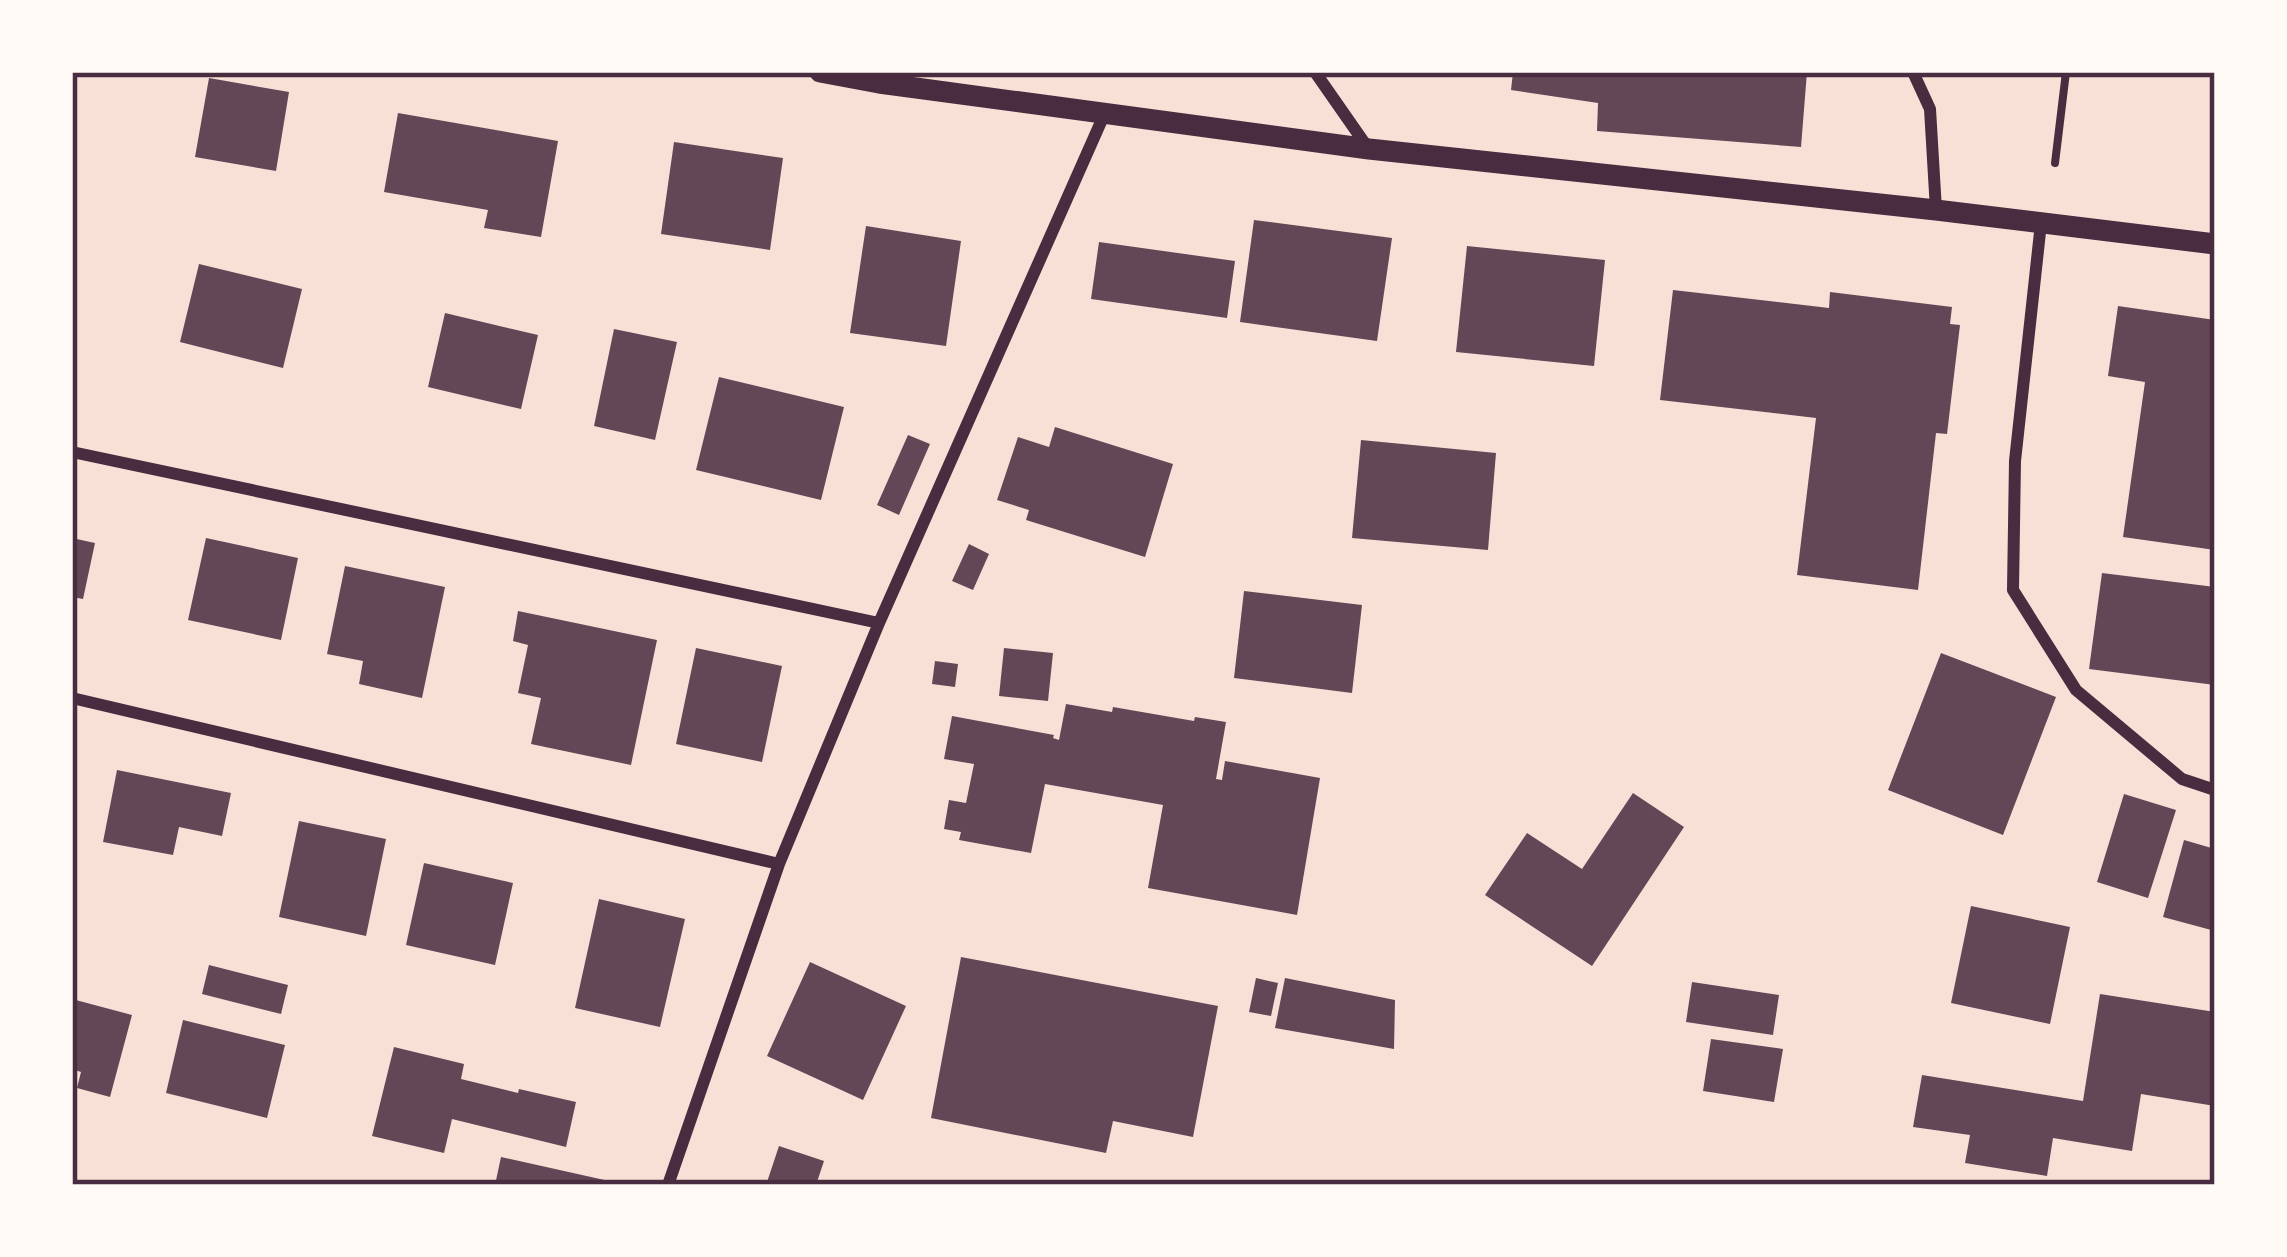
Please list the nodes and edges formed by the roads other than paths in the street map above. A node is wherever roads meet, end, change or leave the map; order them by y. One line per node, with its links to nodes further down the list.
1 (820, 72): 4 (street)
2 (1316, 72): 5 (street)
3 (1913, 72): 6 (street)
4 (1104, 115): 5 (street); 10 (street)
5 (1369, 149): 6 (street)
6 (1936, 210): 7 (street)
7 (2041, 223): 8 (street); 12 (street)
8 (2215, 244)
9 (72, 452): 10 (street)
10 (879, 623): 13 (street)
11 (72, 698): 13 (street)
12 (2215, 790)
13 (779, 864): 14 (street)
14 (668, 1185)

